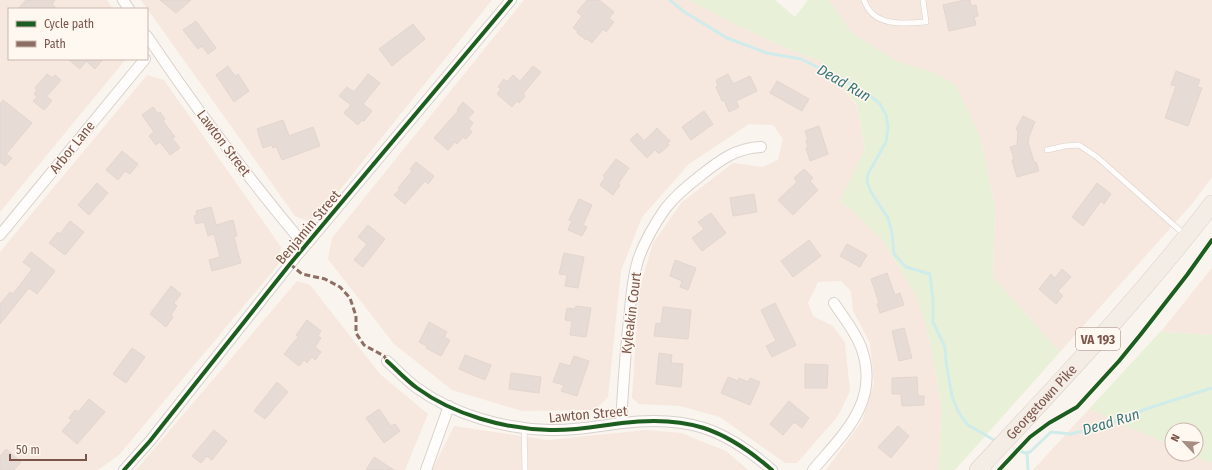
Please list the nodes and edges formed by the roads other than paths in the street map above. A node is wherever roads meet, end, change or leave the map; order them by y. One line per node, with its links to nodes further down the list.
1 (511, 0): 13 (street, Benjamin Street)
2 (864, 0): 3 (lane)
3 (923, 0)
4 (148, 38): 5 (street, Lawton Street)
5 (154, 47): 6 (street); 13 (street, Lawton Street)
6 (148, 55)
7 (144, 60): 11 (street, Arbor Lane)
8 (762, 147): 17 (street, Kyleakin Court)
9 (1047, 150): 12 (lane)
10 (1212, 204): 12 (main road, Georgetown Pike / VA 193)
11 (0, 235)
12 (1187, 237): 24 (main road, Georgetown Pike / VA 193)
13 (305, 246): 19 (street, Benjamin Street)
14 (834, 303): 23 (street)
15 (387, 361): 16 (street, Lawton Street)
16 (449, 406): 18 (street, Lawton Street); 20 (street)
17 (621, 423): 18 (street, Lawton Street); 22 (street, Lawton Street)
18 (524, 427): 21 (lane)
19 (124, 470)
20 (426, 470)
21 (525, 470)
22 (772, 470)
23 (813, 470)
24 (978, 470)

